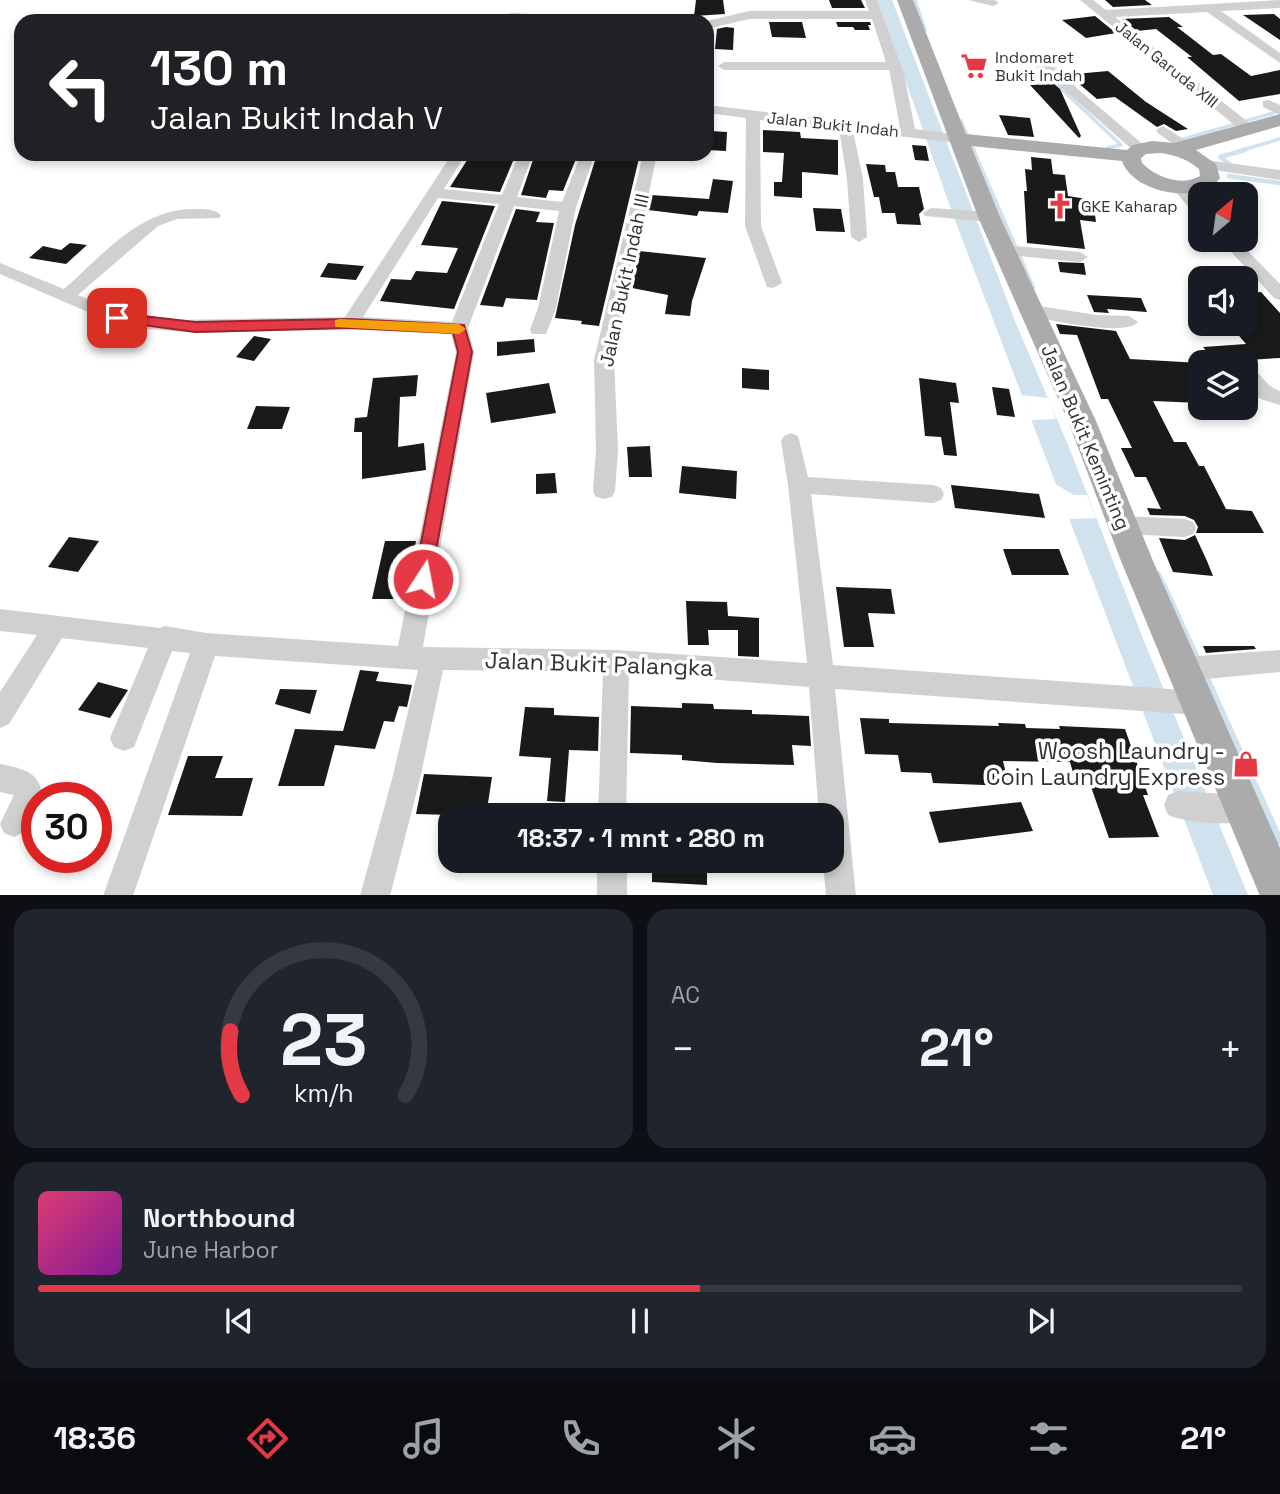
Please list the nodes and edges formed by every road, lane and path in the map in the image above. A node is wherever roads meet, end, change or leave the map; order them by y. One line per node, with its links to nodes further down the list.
1 (871, 0): 9 (street)
2 (905, 0): 23 (main road, Jalan Bukit Keminting)
3 (974, 0): 5 (street)
4 (1086, 0): 8 (street, Jalan Garuda XIII)
5 (993, 3)
6 (1280, 4): 7 (street)
7 (1212, 10): 8 (street); 11 (street)
8 (1105, 14): 19 (street, Jalan Garuda XIII)
9 (876, 15): 10 (street); 14 (street)
10 (714, 23)
11 (1280, 59)
12 (1041, 62): 24 (street)
13 (724, 66): 14 (street)
14 (894, 66): 22 (street)
15 (714, 110): 16 (street, Jalan Bukit Indah)
16 (753, 115): 18 (street, Jalan Bukit Indah); 44 (street)
17 (1280, 120): 19 (main road)
18 (845, 125): 22 (street, Jalan Bukit Indah); 39 (street)
19 (1248, 129): 25 (main road)
20 (1280, 129): 25 (main road)
21 (1163, 130): 25 (street)
22 (908, 132): 23 (street, Jalan Bukit Indah)
23 (951, 137): 24 (main road); 38 (main road, Jalan Bukit Keminting)
24 (1135, 153): 25 (main road); 31 (main road)
25 (1190, 154): 30 (street); 31 (main road)
26 (455, 161): 32 (street)
27 (523, 161): 34 (street)
28 (585, 161): 35 (street)
29 (648, 161): 56 (street, Jalan Bukit Indah III)
30 (1280, 175)
31 (1179, 186): 33 (street)
32 (434, 193): 34 (street); 49 (street)
33 (1188, 197)
34 (506, 201): 35 (street); 50 (street)
35 (568, 207): 51 (street)
36 (931, 213): 38 (street)
37 (213, 215): 46 (street)
38 (982, 217): 40 (main road, Jalan Bukit Keminting)
39 (859, 237)
40 (1005, 250): 42 (street); 47 (main road, Jalan Bukit Keminting)
41 (1240, 252): 45 (street)
42 (1080, 257)
43 (0, 268): 46 (street)
44 (773, 283)
45 (1280, 294)
46 (66, 296): 49 (street)
47 (1033, 311): 48 (street); 58 (main road, Jalan Bukit Keminting)
48 (1129, 322)
49 (350, 323): 50 (street)
50 (459, 328): 64 (street)
51 (539, 330)
52 (1258, 387): 53 (street)
53 (1280, 398)
54 (791, 441): 55 (street)
55 (799, 485): 57 (street); 68 (street)
56 (604, 491)
57 (933, 494)
58 (1125, 525): 59 (street); 67 (main road, Jalan Bukit Keminting)
59 (1185, 528)
60 (0, 620): 61 (street, Jalan Bukit Palangka)
61 (57, 625): 62 (street, Jalan Bukit Palangka); 70 (street)
62 (164, 637): 63 (street, Jalan Bukit Palangka); 71 (street)
63 (206, 644): 64 (street, Jalan Bukit Palangka); 78 (street)
64 (421, 658): 65 (street, Jalan Bukit Palangka); 79 (street)
65 (616, 661): 68 (street, Jalan Bukit Palangka); 73 (street)
66 (1280, 661): 67 (street)
67 (1185, 668): 69 (main road, Jalan Bukit Keminting)
68 (821, 675): 69 (street, Jalan Bukit Palangka); 81 (street)
69 (1183, 702): 75 (main road, Jalan Bukit Keminting)
70 (0, 715)
71 (124, 738)
72 (0, 778): 76 (street)
73 (612, 803)
74 (1178, 805): 75 (street)
75 (1242, 809): 82 (main road, Jalan Bukit Keminting)
76 (14, 823)
77 (612, 873): 80 (street)
78 (118, 895)
79 (375, 895)
80 (611, 895)
81 (841, 895)
82 (1280, 895)

